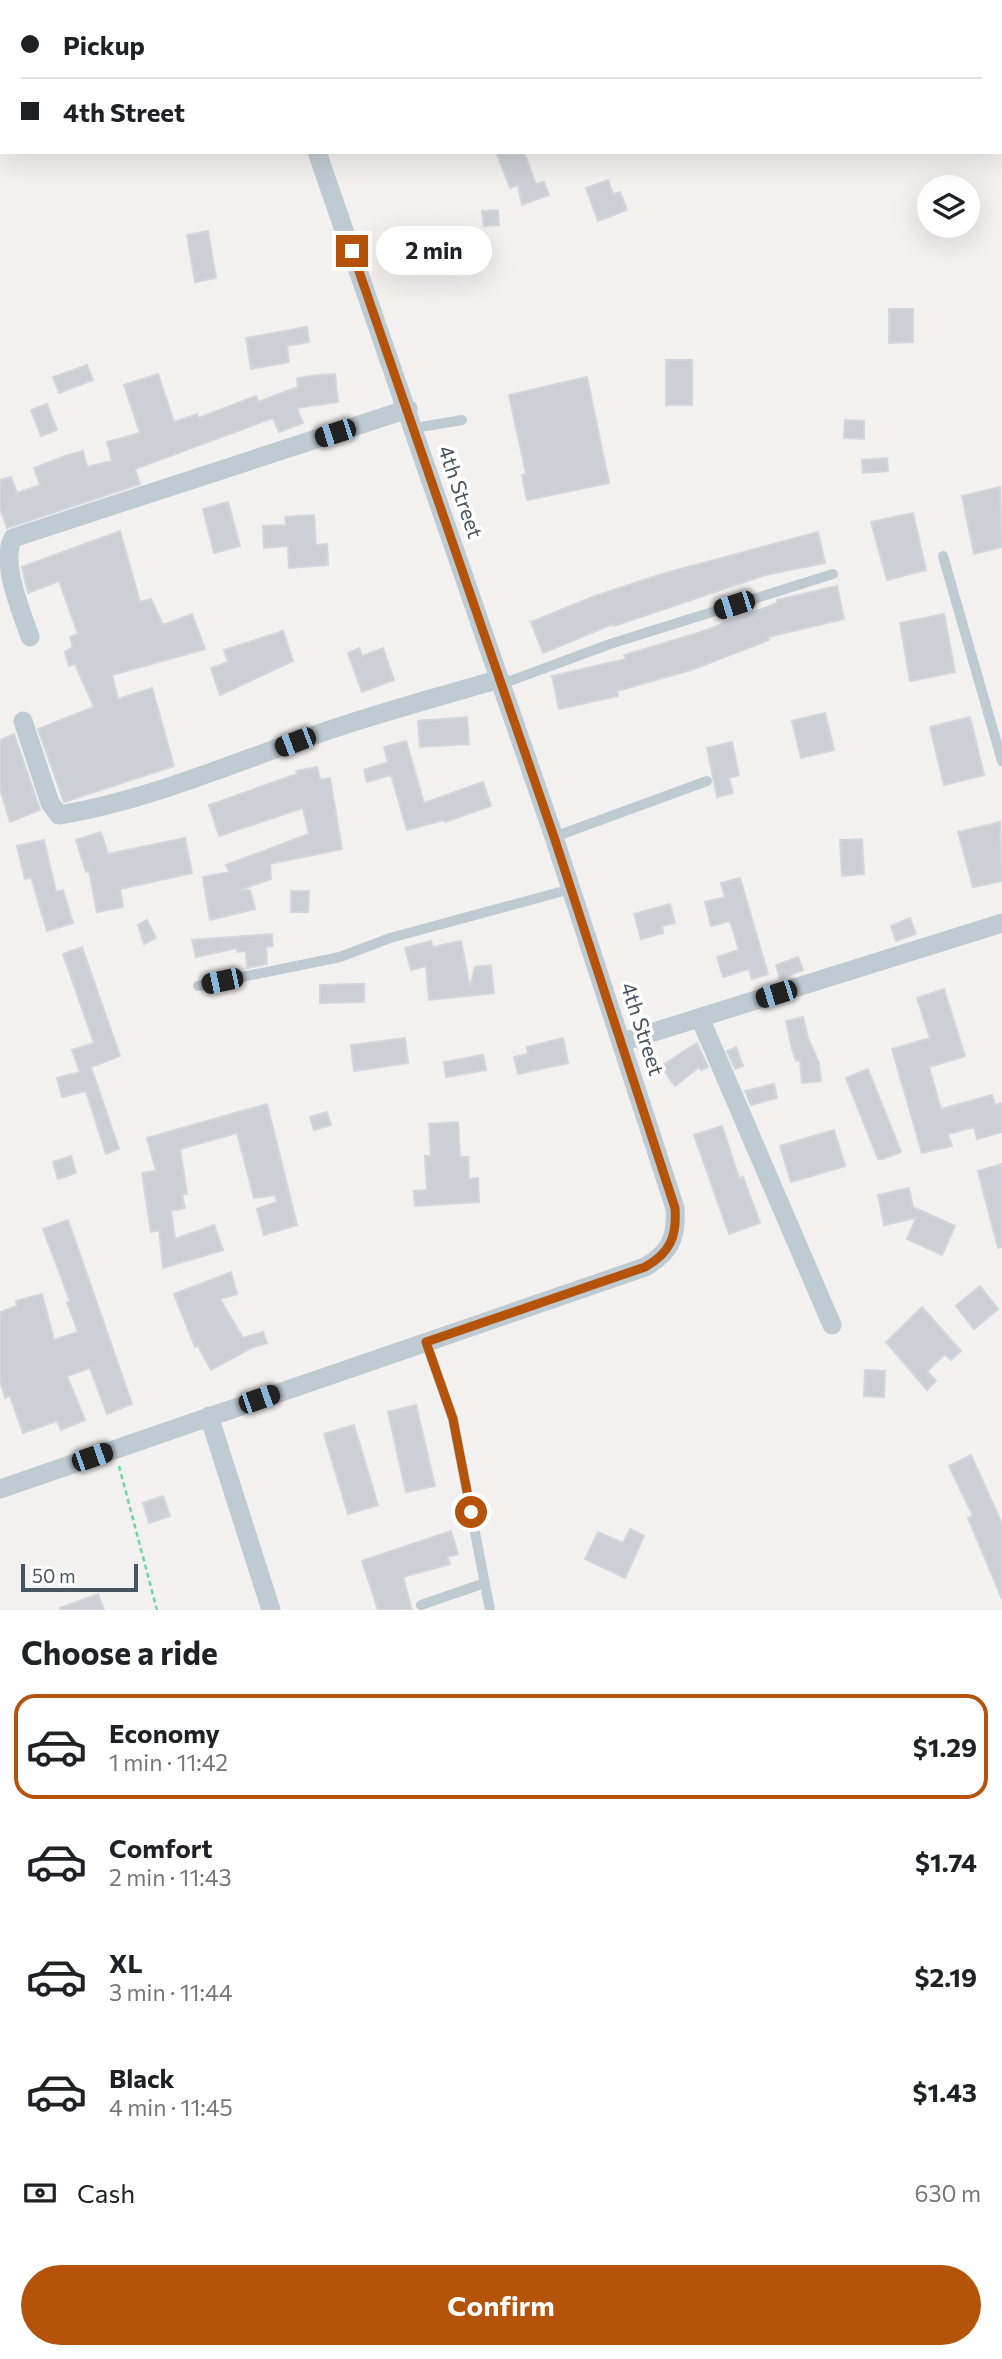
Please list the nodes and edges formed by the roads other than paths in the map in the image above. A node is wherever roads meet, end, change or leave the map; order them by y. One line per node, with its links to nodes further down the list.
1 (318, 154): 2 (street, 4th Street)
2 (408, 409): 4 (street, 4th Street); 7 (street)
3 (462, 420): 4 (lane)
4 (415, 428): 8 (street, 4th Street)
5 (943, 556): 10 (lane)
6 (833, 574): 8 (lane)
7 (30, 637)
8 (501, 681): 9 (street); 12 (street, 4th Street)
9 (23, 721)
10 (1002, 761)
11 (707, 782): 12 (lane)
12 (554, 837): 13 (street, 4th Street)
13 (571, 890): 15 (lane); 17 (street, 4th Street)
14 (1002, 923): 16 (street)
15 (198, 986)
16 (700, 1018): 17 (street); 18 (street)
17 (622, 1042): 19 (street, 4th Street)
18 (832, 1325)
19 (426, 1342): 20 (street, 4th Street); 22 (lane)
20 (209, 1416): 21 (street, 4th Street); 24 (street)
21 (0, 1489)
22 (482, 1584): 23 (lane); 25 (lane)
23 (421, 1605)
24 (271, 1610)
25 (490, 1610)

